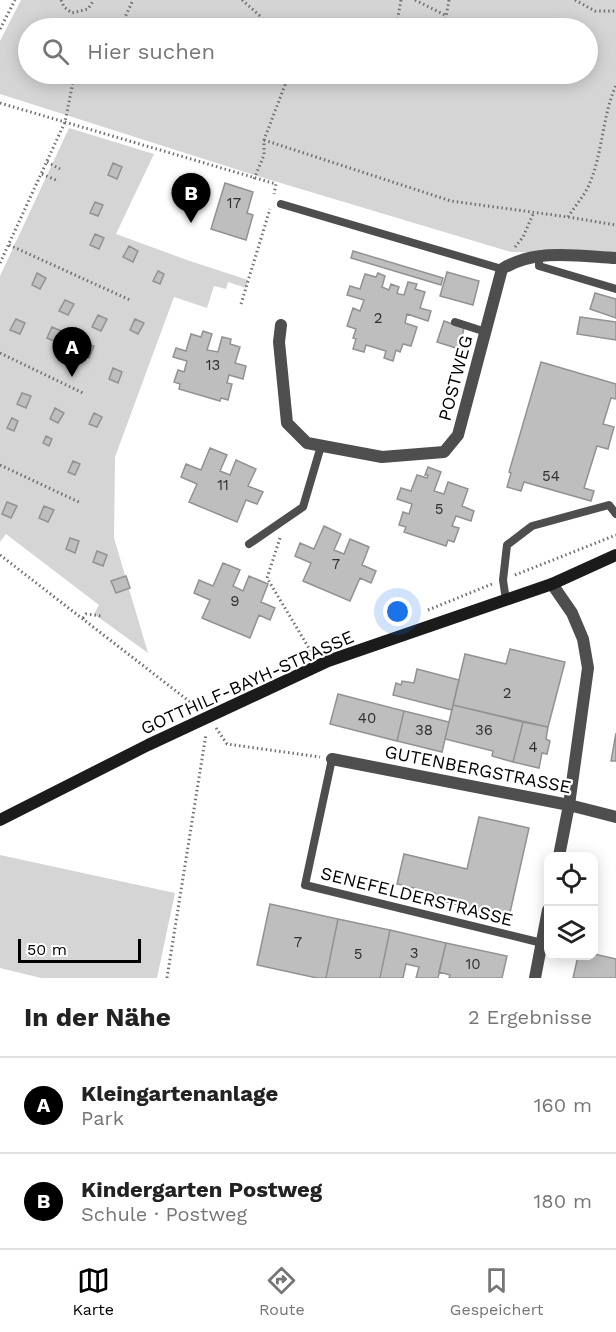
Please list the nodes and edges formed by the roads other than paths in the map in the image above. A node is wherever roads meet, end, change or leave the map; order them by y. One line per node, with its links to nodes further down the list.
1 (277, 203): 4 (lane)
2 (539, 255): 3 (street); 4 (street); 5 (lane)
3 (616, 258)
4 (502, 269): 8 (street, POSTWEG)
5 (616, 290)
6 (455, 322): 8 (lane)
7 (281, 325): 9 (street, POSTWEG)
8 (486, 332): 9 (street, POSTWEG)
9 (321, 446): 11 (lane)
10 (616, 514): 14 (lane)
11 (249, 544)
12 (616, 555): 13 (street, GOTTHILF-BAYH-STRASSE)
13 (552, 584): 14 (street, GOTTHILF-BAYH-STRASSE); 16 (street)
14 (506, 600): 18 (street, GOTTHILF-BAYH-STRASSE)
15 (332, 759): 16 (street, GUTENBERGSTRASSE); 21 (lane, SENEFELDERSTRASSE)
16 (569, 805): 17 (street, GUTENBERGSTRASSE); 19 (street)
17 (616, 817)
18 (0, 820)
19 (560, 852)
20 (544, 934): 21 (street)
21 (542, 944): 22 (street)
22 (535, 978)

